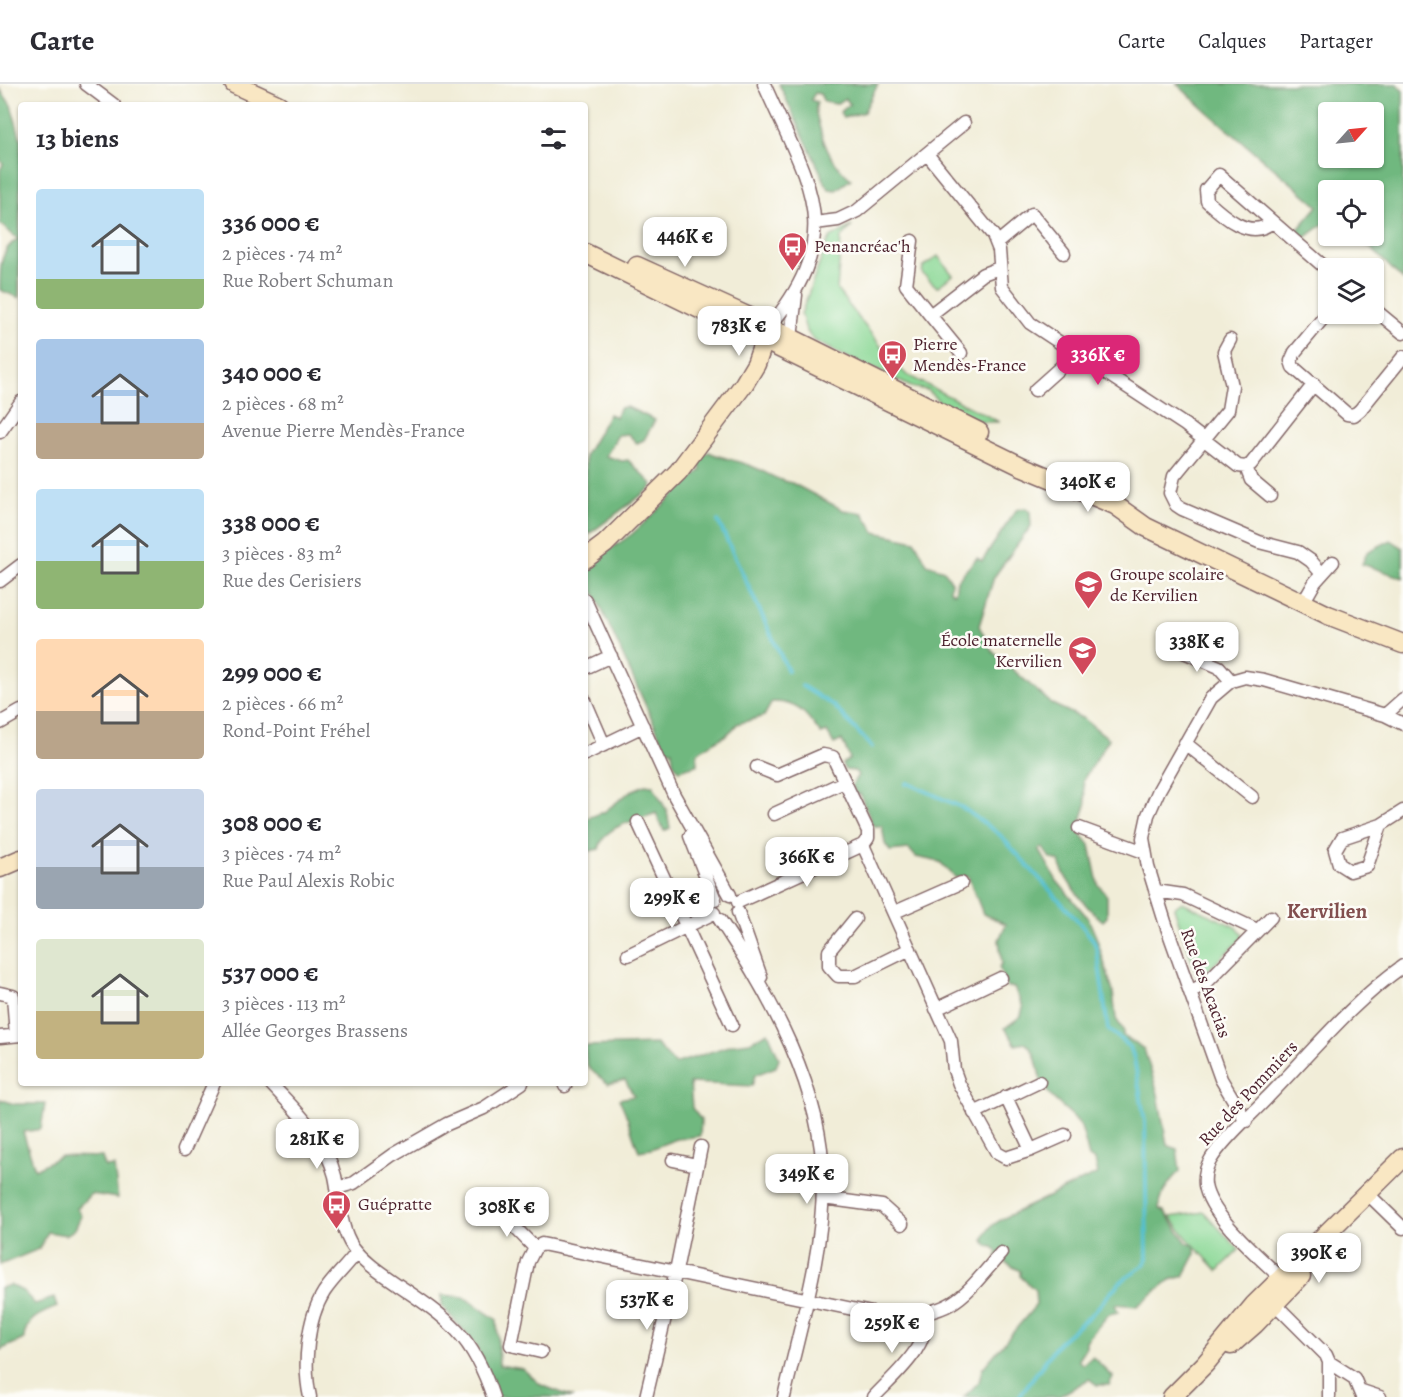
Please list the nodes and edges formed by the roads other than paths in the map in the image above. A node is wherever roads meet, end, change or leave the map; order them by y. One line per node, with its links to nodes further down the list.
1 (86, 84): 4 (street)
2 (234, 84): 5 (street)
3 (764, 84): 9 (street)
4 (110, 102)
5 (273, 102)
6 (964, 123): 7 (street)
7 (927, 154): 9 (street); 11 (street)
8 (1272, 222): 8 (street); 15 (street)
9 (815, 223): 17 (street)
10 (912, 241): 18 (street)
11 (997, 243): 13 (street); 16 (street)
12 (588, 245): 22 (street)
13 (1064, 253)
14 (588, 255): 22 (street)
15 (1318, 262)
16 (999, 268): 18 (street); 25 (street)
17 (798, 285): 22 (street); 24 (street)
18 (930, 315): 26 (street)
19 (1384, 317): 21 (street)
20 (1318, 324): 29 (street)
21 (1403, 333)
22 (766, 334): 24 (street); 28 (street)
23 (1230, 340): 33 (street)
24 (788, 345): 28 (street); 43 (street)
25 (1072, 350): 30 (street); 33 (street)
26 (961, 353)
27 (1403, 357): 29 (street)
28 (744, 384): 36 (street)
29 (1314, 384): 34 (street)
30 (1035, 390)
31 (18, 406): 32 (street)
32 (0, 432)
33 (1204, 440): 34 (street); 41 (street)
34 (1246, 467): 35 (street)
35 (1270, 496)
36 (645, 505): 37 (street); 38 (street)
37 (588, 544)
38 (588, 556)
39 (1333, 562): 41 (street)
40 (18, 567): 42 (street)
41 (1322, 574): 43 (street)
42 (0, 581)
43 (1306, 598): 45 (street)
44 (588, 606): 47 (street)
45 (1399, 642)
46 (1177, 649): 49 (street)
47 (611, 656): 48 (street); 57 (street)
48 (588, 667)
49 (1231, 681): 54 (street); 58 (street, Rue des Acacias)
50 (1403, 699): 54 (street)
51 (588, 708): 59 (street)
52 (1403, 711): 56 (street)
53 (18, 713): 55 (street)
54 (1385, 715): 56 (street)
55 (0, 723)
56 (1403, 723)
57 (643, 726): 59 (street); 63 (street)
58 (1185, 742): 64 (street); 71 (street, Rue des Acacias)
59 (604, 745): 60 (street)
60 (588, 753)
61 (757, 767): 62 (street)
62 (844, 782): 66 (street); 70 (street)
63 (674, 795): 76 (street); 77 (street)
64 (1252, 797)
65 (1403, 811): 68 (street)
66 (774, 814)
67 (638, 822): 81 (street)
68 (1381, 825)
69 (1079, 828): 71 (street)
70 (863, 845): 76 (street); 78 (street)
71 (1144, 852): 75 (street, Rue des Acacias)
72 (18, 860): 73 (street)
73 (0, 868)
74 (961, 883): 78 (street)
75 (1156, 891): 82 (street); 87 (street, Rue des Acacias)
76 (735, 903): 77 (street); 77 (street); 90 (street)
77 (716, 911): 81 (street); 90 (street)
78 (895, 912): 83 (street)
79 (1270, 917): 82 (street)
80 (855, 920): 83 (street)
81 (688, 927): 84 (street); 91 (street)
82 (1257, 930): 87 (street)
83 (910, 949): 89 (street)
84 (628, 955)
85 (1403, 966): 100 (street, Rue des Pommiers)
86 (1001, 978): 89 (street)
87 (1190, 992): 100 (street, Rue des Acacias)
88 (0, 993): 92 (street)
89 (936, 1009): 99 (street)
90 (775, 1015): 111 (street)
91 (732, 1025)
92 (18, 1035): 93 (street)
93 (0, 1037)
94 (1039, 1082): 98 (street)
95 (213, 1086): 103 (street)
96 (273, 1086): 109 (street)
97 (517, 1086): 109 (street)
98 (1006, 1097): 99 (street); 104 (street)
99 (974, 1113): 104 (street)
100 (1246, 1121): 121 (street, Rue des Pommiers)
101 (1065, 1135): 104 (street)
102 (701, 1147): 107 (street)
103 (184, 1150)
104 (1030, 1150)
105 (1403, 1158): 110 (street)
106 (673, 1160): 107 (street)
107 (697, 1165): 119 (street)
108 (1403, 1171): 110 (street)
109 (337, 1188): 116 (street)
110 (1371, 1197): 114 (street); 121 (street)
111 (823, 1198): 113 (street); 123 (street)
112 (498, 1210): 115 (street)
113 (902, 1224)
114 (1403, 1228)
115 (535, 1248): 119 (street); 125 (street)
116 (357, 1252): 118 (street); 120 (street)
117 (1001, 1253): 124 (street)
118 (367, 1264): 120 (street); 129 (street)
119 (676, 1271): 123 (street); 130 (street)
120 (342, 1273): 128 (street)
121 (1286, 1282): 122 (street)
122 (1270, 1299): 126 (street); 133 (street)
123 (806, 1300): 124 (street); 131 (street)
124 (924, 1312): 132 (street)
125 (541, 1352)
126 (1329, 1362): 127 (street); 134 (street)
127 (1362, 1394): 135 (street)
128 (307, 1396)
129 (493, 1397)
130 (646, 1397)
131 (784, 1397)
132 (874, 1397)
133 (1172, 1397)
134 (1329, 1397)
135 (1380, 1397)

